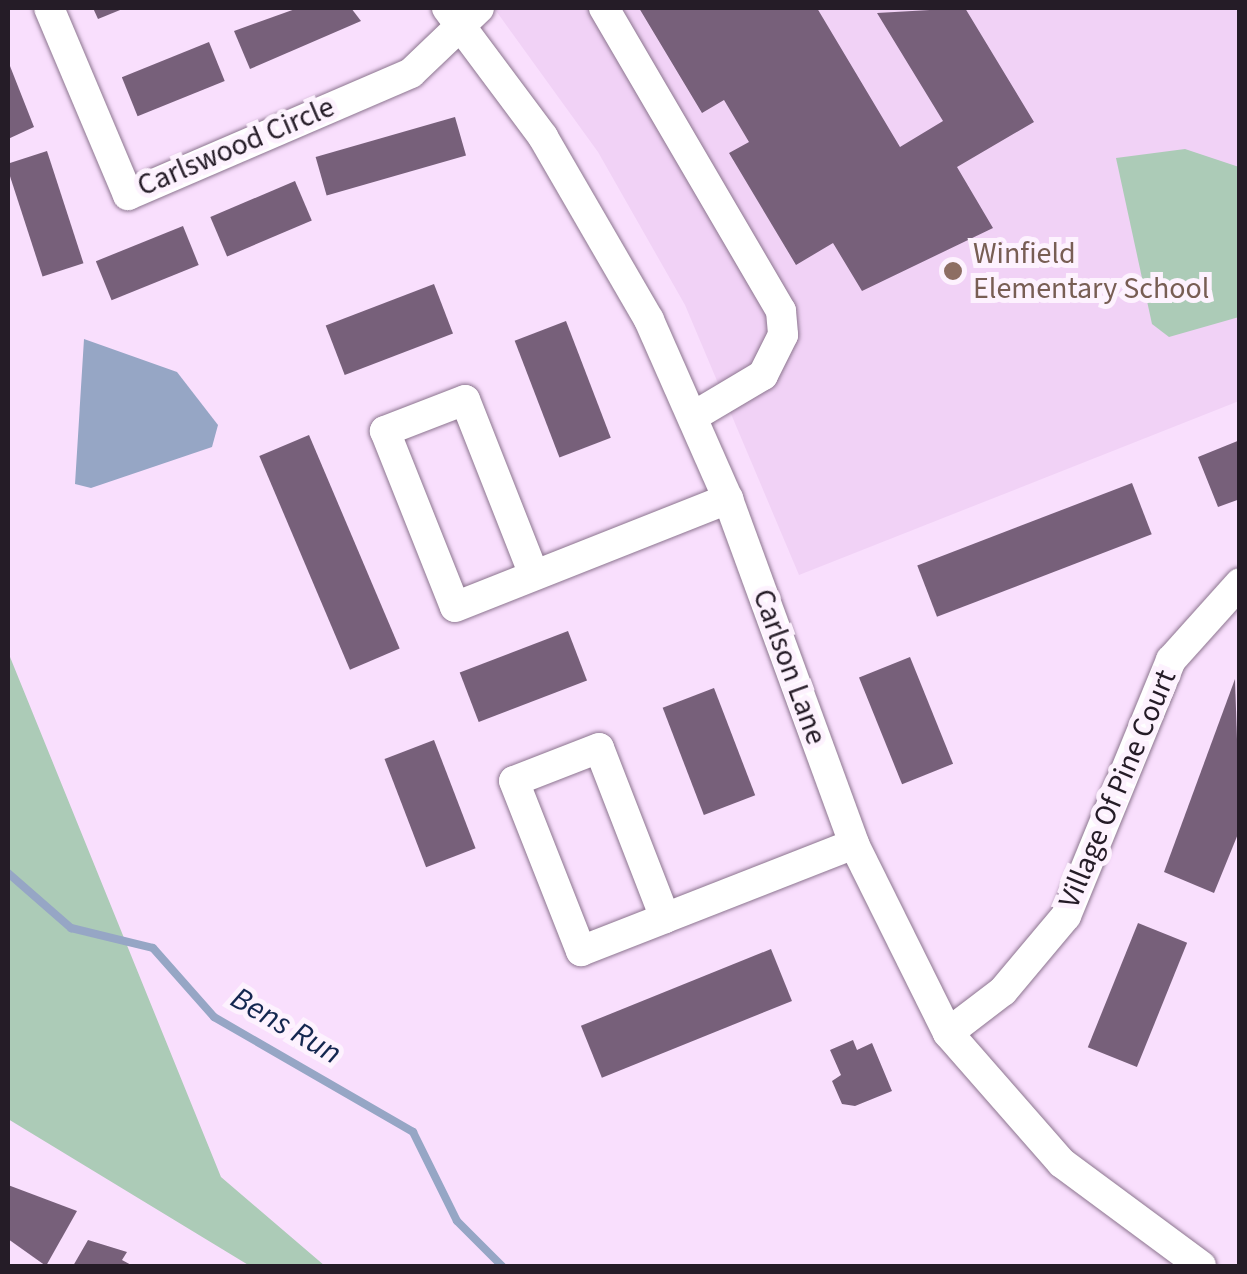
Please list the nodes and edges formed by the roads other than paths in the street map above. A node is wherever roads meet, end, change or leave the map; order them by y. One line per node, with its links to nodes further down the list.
1 (49, 8): 3 (street, Carlswood Circle)
2 (604, 8): 4 (street)
3 (463, 14): 4 (street, Carlson Lane)
4 (694, 416): 5 (street, Carlson Lane)
5 (728, 498): 6 (street); 8 (street, Carlson Lane)
6 (534, 575): 6 (street)
7 (1240, 583): 10 (street, Village Of Pine Court)
8 (854, 844): 9 (street); 10 (street, Carlson Lane)
9 (665, 918): 9 (street)
10 (948, 1032): 11 (street, Carlson Lane)
11 (1202, 1266)

